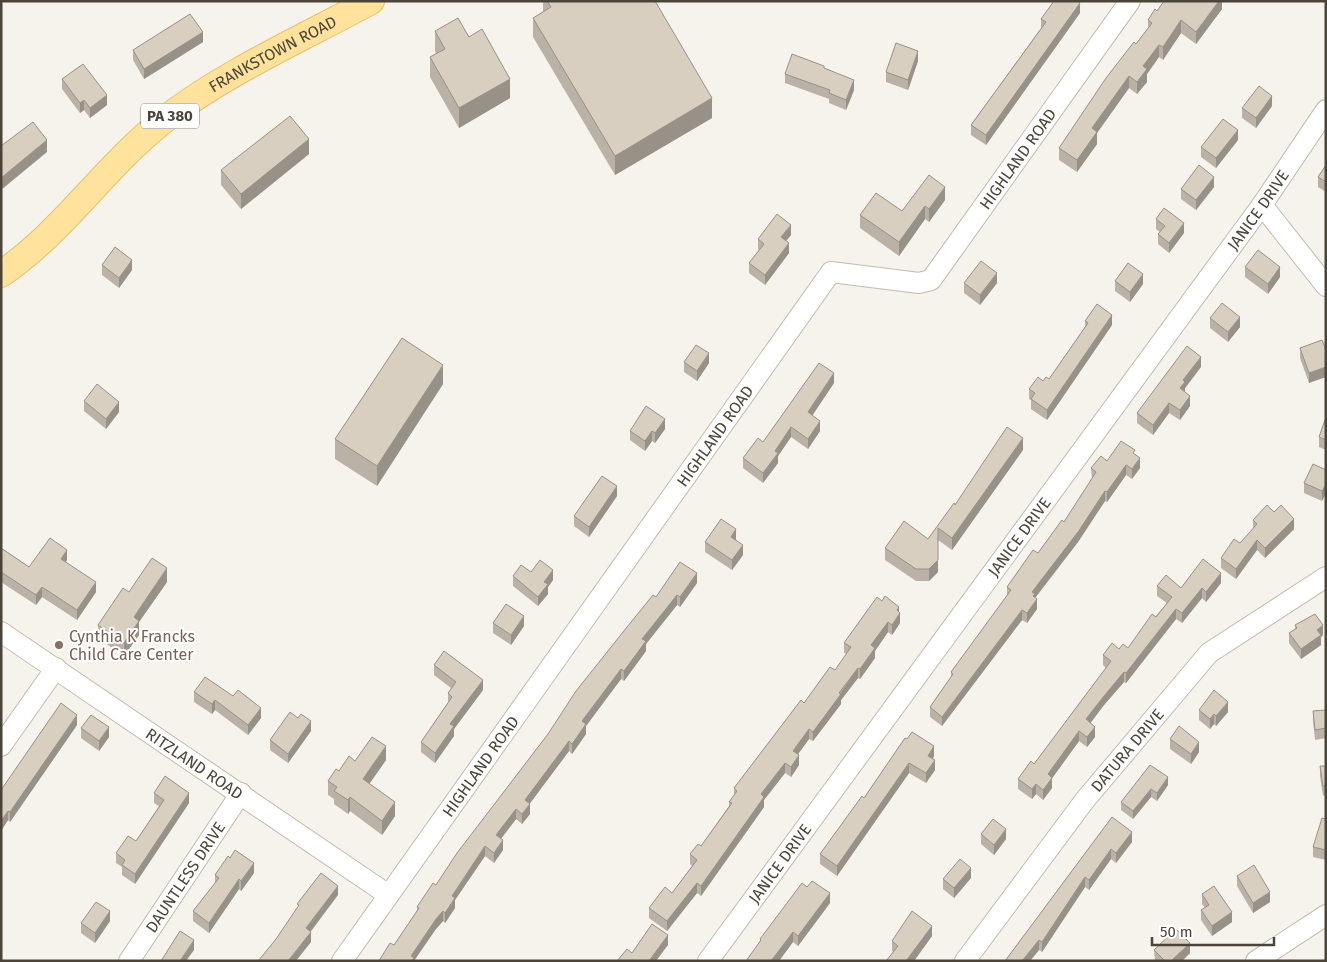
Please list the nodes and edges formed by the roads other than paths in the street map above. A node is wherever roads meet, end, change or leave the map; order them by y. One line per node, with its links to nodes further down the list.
1 (371, 1): 5 (main road, FRANKSTOWN ROAD / PA 380)
2 (1130, 1): 12 (street, HIGHLAND ROAD)
3 (1326, 110): 4 (street, JANICE DRIVE)
4 (1262, 205): 6 (street); 16 (street, JANICE DRIVE)
5 (1, 274)
6 (1326, 286)
7 (1326, 577): 17 (street, DATURA DRIVE)
8 (1, 632): 9 (street, RITZLAND ROAD)
9 (56, 668): 10 (street); 11 (street, RITZLAND ROAD)
10 (1, 746)
11 (241, 793): 12 (street, RITZLAND ROAD); 14 (street, DAUNTLESS DRIVE)
12 (388, 894): 15 (street, HIGHLAND ROAD)
13 (1326, 915): 18 (street)
14 (129, 961)
15 (342, 961)
16 (708, 961)
17 (965, 961)
18 (1256, 961)

